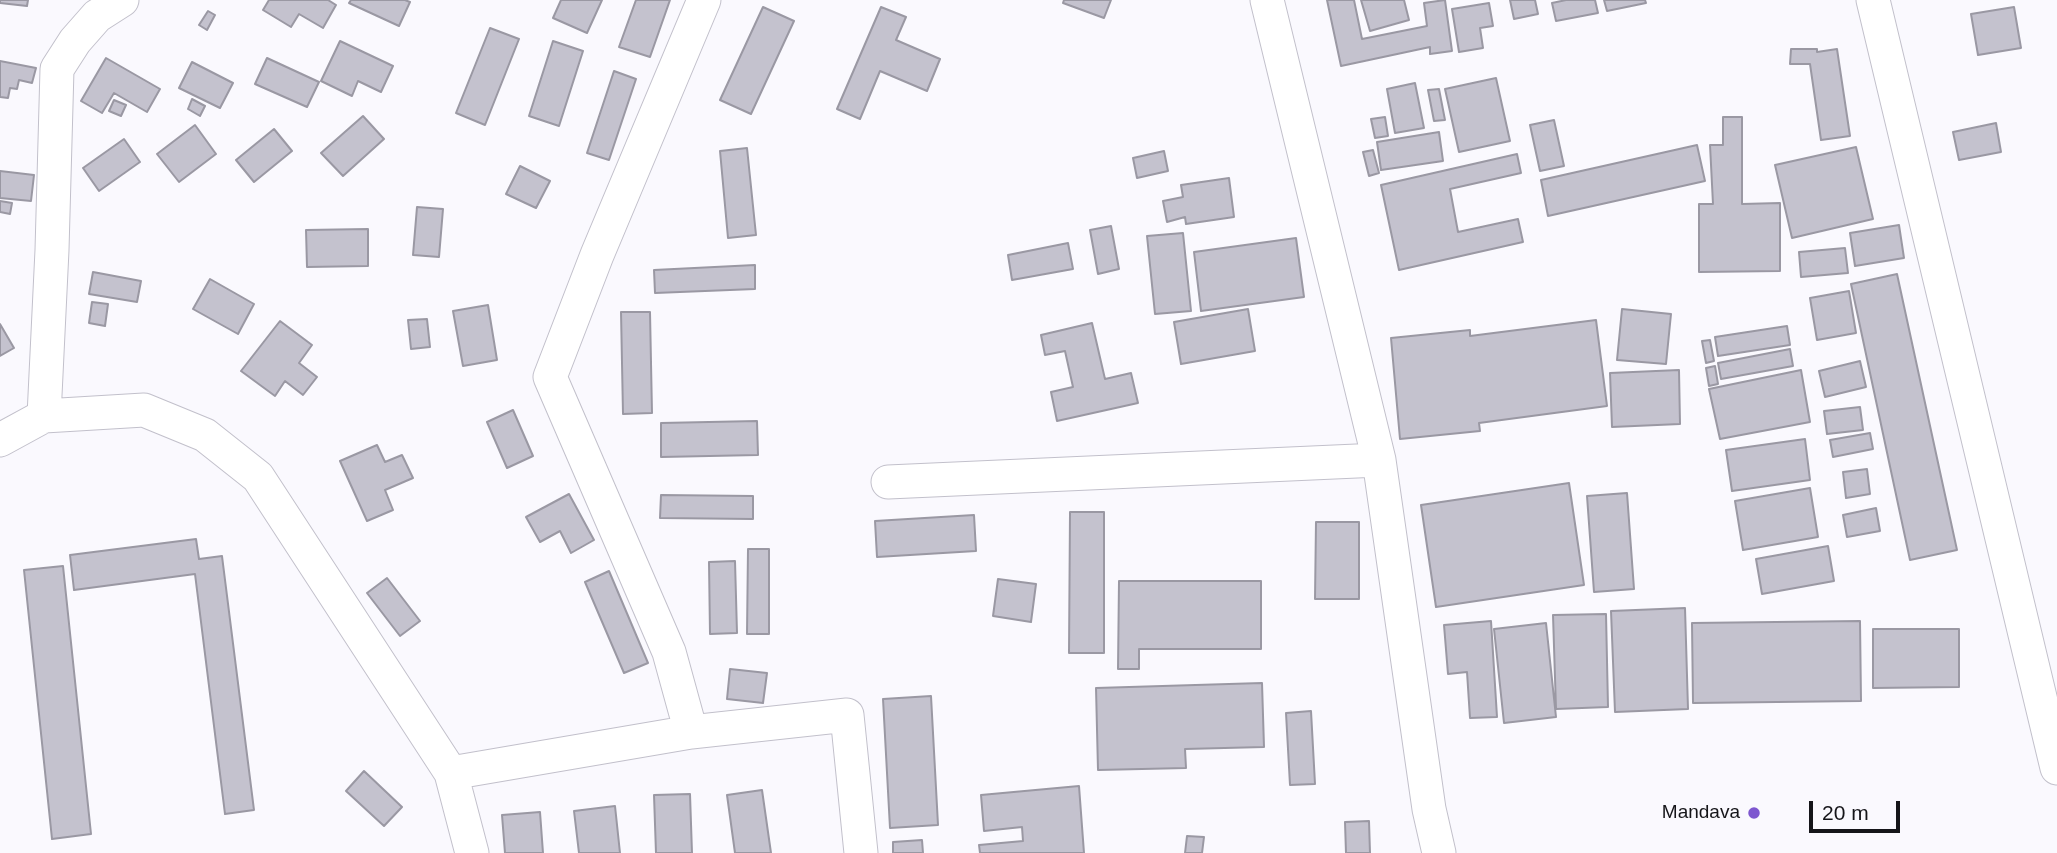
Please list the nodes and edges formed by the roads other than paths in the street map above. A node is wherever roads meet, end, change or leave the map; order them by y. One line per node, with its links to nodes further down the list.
1 (122, 0): 5 (street)
2 (704, 0): 9 (street)
3 (1267, 0): 7 (street)
4 (1873, 0): 10 (street)
5 (44, 416): 6 (street); 11 (street)
6 (0, 440)
7 (1379, 460): 8 (street); 14 (street)
8 (888, 482)
9 (691, 732): 11 (street); 13 (street)
10 (2057, 768)
11 (451, 773): 12 (street)
12 (472, 853)
13 (861, 853)
14 (1439, 853)

